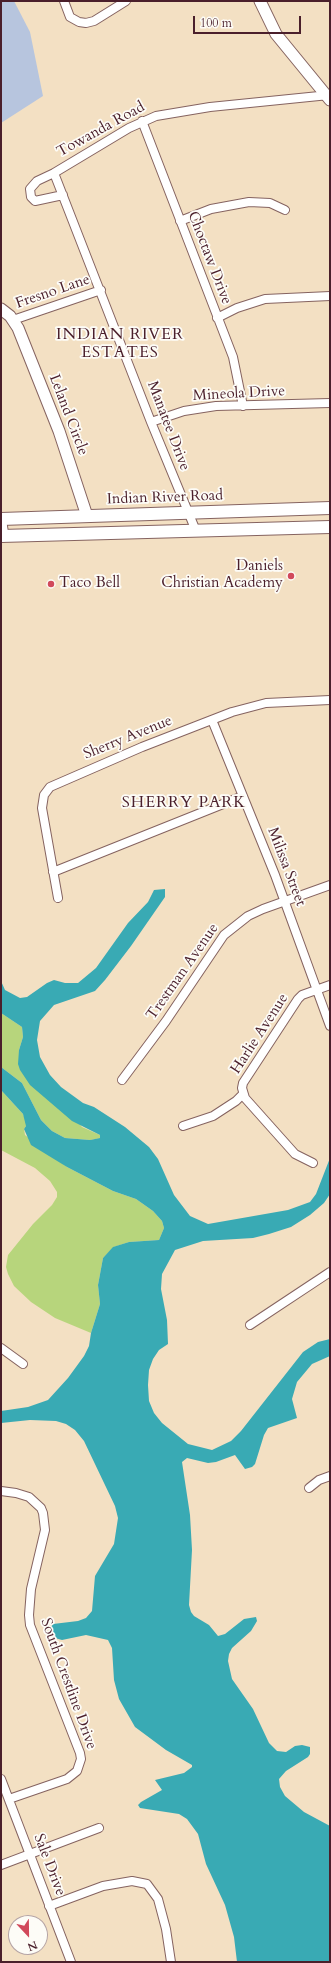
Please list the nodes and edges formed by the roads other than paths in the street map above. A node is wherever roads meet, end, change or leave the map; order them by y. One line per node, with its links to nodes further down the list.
1 (64, 1): 2 (street)
2 (126, 1)
3 (260, 1): 4 (street)
4 (329, 97): 5 (street, Towanda Road)
5 (142, 121): 6 (street, Towanda Road); 9 (street, Choctaw Drive)
6 (54, 173): 7 (street, Manatee Drive); 7 (street, Towanda Road)
7 (63, 195): 10 (street, Manatee Drive)
8 (285, 210): 9 (street)
9 (180, 221): 13 (street, Choctaw Drive)
10 (101, 290): 14 (street, Fresno Lane); 17 (street, Manatee Drive)
11 (330, 296): 13 (street)
12 (1, 309): 14 (street, Leland Circle)
13 (217, 318): 16 (street, Choctaw Drive)
14 (13, 320): 20 (street, Leland Circle)
15 (330, 403): 16 (street, Mineola Drive)
16 (243, 406): 17 (street, Mineola Drive)
17 (151, 422): 19 (street, Manatee Drive)
18 (330, 508): 19 (main road, Indian River Road)
19 (188, 513): 20 (main road, Indian River Road); 24 (street, Manatee Drive)
20 (87, 516): 21 (main road, Indian River Road)
21 (1, 519)
22 (1, 523): 25 (street)
23 (330, 527): 24 (main road)
24 (196, 531): 25 (main road)
25 (2, 536)
26 (330, 700): 27 (street, Sherry Avenue)
27 (212, 720): 28 (street, Milissa Street); 29 (street, Sherry Avenue)
28 (243, 796): 29 (street); 32 (street, Milissa Street)
29 (53, 872): 31 (street, Sherry Avenue)
30 (330, 885): 32 (street, Trestman Avenue)
31 (58, 898)
32 (285, 901): 34 (street, Milissa Street); 36 (street, Trestman Avenue)
33 (330, 985): 34 (street, Harlie Avenue)
34 (316, 990): 35 (street, Milissa Street); 37 (street, Harlie Avenue)
35 (330, 1026)
36 (122, 1080)
37 (243, 1094): 38 (street); 39 (street)
38 (183, 1126)
39 (313, 1164)
40 (330, 1272): 41 (street)
41 (250, 1325)
42 (1, 1348): 43 (street)
43 (23, 1364)
44 (330, 1476): 45 (street)
45 (309, 1488)
46 (1, 1491): 48 (street, South Crestline Drive)
47 (1, 1779): 48 (street, Sale Drive)
48 (9, 1799): 50 (street, Sale Drive)
49 (99, 1828): 50 (street)
50 (30, 1854): 51 (street); 52 (street, Sale Drive)
51 (1, 1865)
52 (49, 1906): 53 (street, Sale Drive); 54 (street)
53 (71, 1962)
54 (171, 1962)

